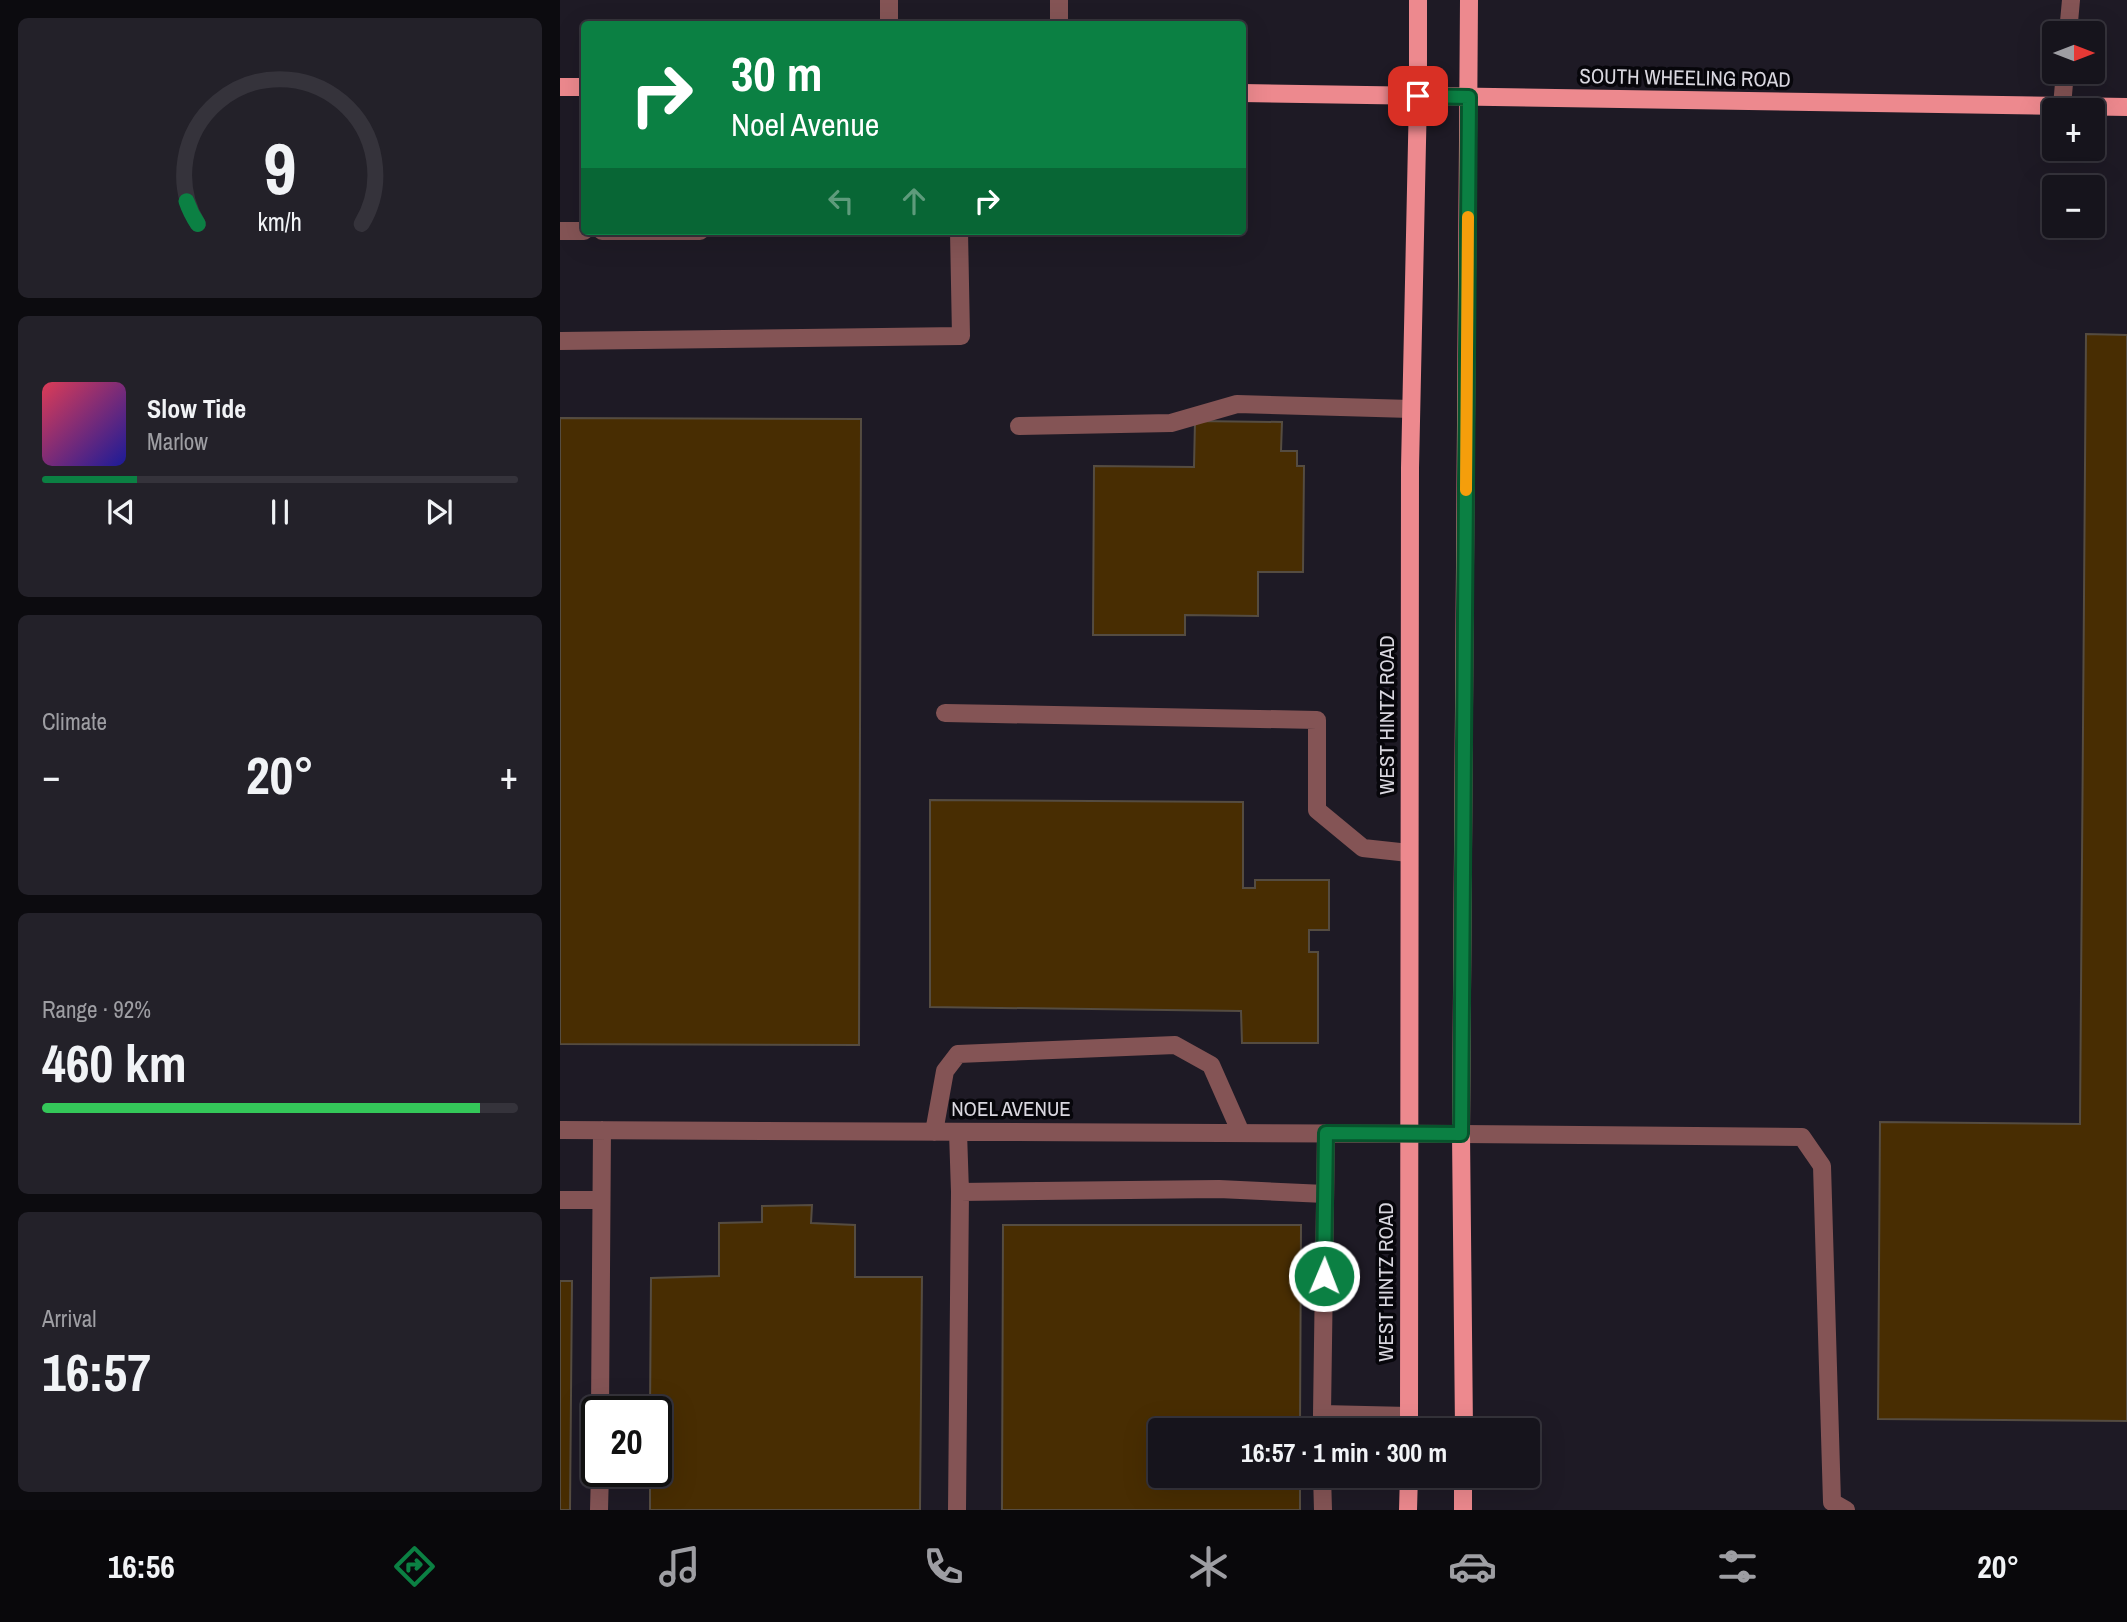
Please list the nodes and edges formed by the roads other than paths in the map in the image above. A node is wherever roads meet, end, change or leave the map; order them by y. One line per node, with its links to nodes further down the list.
1 (889, 0): 6 (street)
2 (1059, 0): 7 (street)
3 (1418, 0): 12 (main road, WEST HINTZ ROAD)
4 (1469, 0): 13 (main road)
5 (2071, 0): 8 (street)
6 (889, 21)
7 (1059, 21)
8 (2069, 21)
9 (560, 87): 10 (main road)
10 (581, 87)
11 (1246, 93): 12 (main road, SOUTH WHEELING ROAD)
12 (1418, 96): 13 (main road, SOUTH WHEELING ROAD); 21 (main road, WEST HINTZ ROAD)
13 (1469, 97): 14 (main road, SOUTH WHEELING ROAD); 32 (main road)
14 (2042, 106)
15 (2105, 107): 16 (main road, SOUTH WHEELING ROAD)
16 (2127, 107)
17 (560, 231): 18 (street)
18 (581, 231)
19 (959, 235): 20 (street)
20 (560, 341)
21 (1411, 409): 22 (street); 24 (main road, WEST HINTZ ROAD)
22 (1019, 426)
23 (944, 713): 24 (street)
24 (1409, 852): 31 (main road, WEST HINTZ ROAD)
25 (560, 1130): 26 (street, NOEL AVENUE)
26 (602, 1130): 27 (street, NOEL AVENUE); 36 (street)
27 (934, 1132): 28 (street, NOEL AVENUE); 29 (street)
28 (958, 1132): 29 (street, NOEL AVENUE); 33 (street)
29 (1241, 1133): 30 (street, NOEL AVENUE)
30 (1326, 1133): 31 (street, NOEL AVENUE); 34 (street)
31 (1408, 1134): 32 (street, NOEL AVENUE); 39 (main road, WEST HINTZ ROAD)
32 (1461, 1134): 40 (main road); 50 (street, NOEL AVENUE)
33 (960, 1192): 34 (street); 46 (street)
34 (1325, 1194): 38 (street)
35 (560, 1200): 36 (street)
36 (601, 1200): 37 (street)
37 (600, 1396)
38 (1322, 1418)
39 (1409, 1418)
40 (1464, 1418)
41 (600, 1487): 45 (street)
42 (1322, 1488): 47 (street)
43 (1409, 1488): 48 (main road)
44 (1463, 1488): 49 (main road)
45 (600, 1510)
46 (957, 1510)
47 (1323, 1510)
48 (1408, 1510)
49 (1463, 1510)
50 (1846, 1510)

